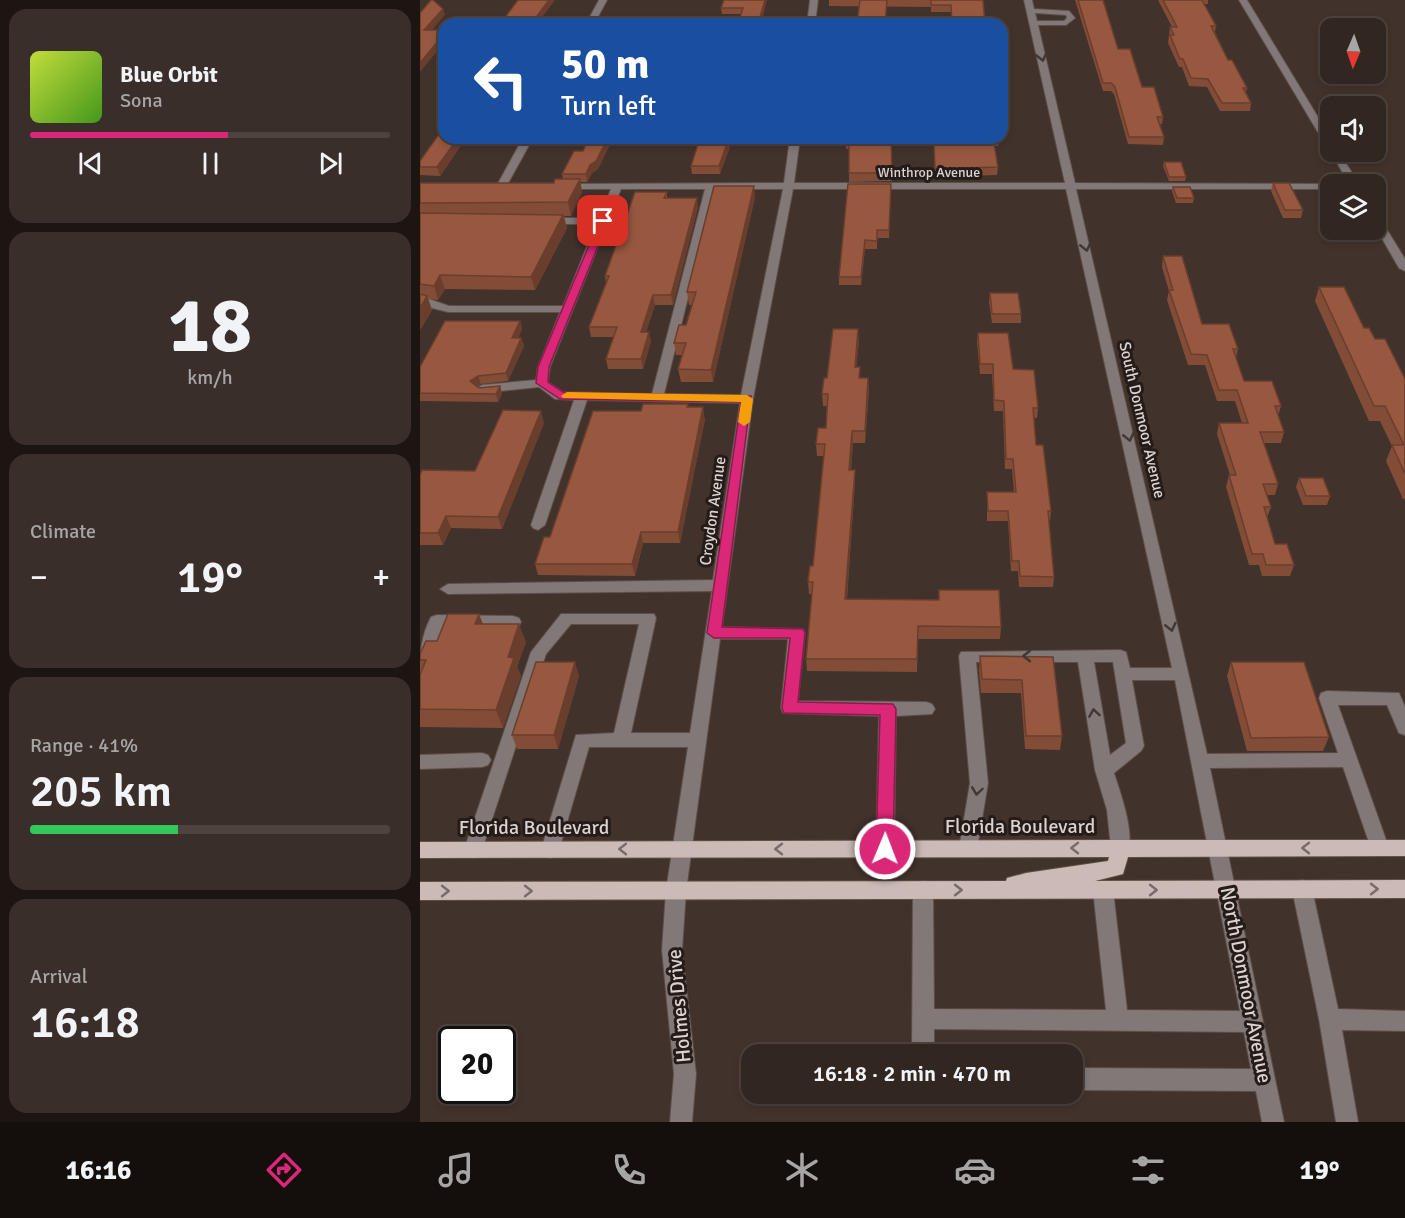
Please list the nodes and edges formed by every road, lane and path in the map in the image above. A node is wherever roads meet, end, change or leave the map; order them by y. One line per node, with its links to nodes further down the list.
1 (603, 0): 5 (street)
2 (814, 0): 6 (street)
3 (1243, 0): 7 (street)
4 (1031, 11): 15 (street, South Donmoor Avenue, one-way to 15)
5 (593, 18)
6 (812, 18)
7 (1320, 127)
8 (525, 144): 18 (street)
9 (794, 144): 11 (street, Croydon Avenue)
10 (711, 185): 11 (street, Winthrop Avenue); 14 (street, Winthrop Avenue); 28 (street)
11 (789, 185): 15 (street, Winthrop Avenue); 29 (street, Croydon Avenue)
12 (513, 186): 18 (street)
13 (548, 186): 14 (street, Winthrop Avenue)
14 (617, 186): 20 (street)
15 (1072, 186): 16 (street, Winthrop Avenue); 38 (street, South Donmoor Avenue, one-way to 38)
16 (1320, 186)
17 (490, 187): 18 (street)
18 (501, 187)
19 (534, 221): 20 (street)
20 (603, 221): 24 (street)
21 (1386, 237): 22 (street)
22 (1405, 268)
23 (420, 302): 24 (street)
24 (567, 309): 25 (street)
25 (542, 383): 26 (street); 27 (street)
26 (481, 390)
27 (582, 396): 28 (street); 30 (street)
28 (657, 398): 29 (street)
29 (747, 399): 31 (street, Croydon Avenue)
30 (538, 525)
31 (721, 585): 32 (street); 34 (street, Croydon Avenue)
32 (448, 589)
33 (513, 622): 36 (street)
34 (714, 633): 39 (street); 43 (street, Croydon Avenue)
35 (1085, 656): 37 (street); 48 (street, one-way to 35); 55 (street, one-way to 55)
36 (420, 668)
37 (1123, 674): 38 (street); 48 (street)
38 (1182, 674): 46 (street, South Donmoor Avenue)
39 (888, 709): 40 (street); 54 (street)
40 (926, 709)
41 (1405, 728): 45 (street)
42 (621, 739): 43 (street); 57 (street); 58 (street)
43 (699, 740): 53 (street, Croydon Avenue)
44 (482, 760): 47 (street)
45 (1349, 760): 46 (street); 51 (street)
46 (1200, 761): 50 (street, South Donmoor Avenue)
47 (420, 762)
48 (1104, 770): 49 (street)
49 (1119, 848): 50 (main road, Florida Boulevard); 55 (main road, Florida Boulevard, one-way to 55); 63 (main road)
50 (1217, 848): 51 (main road, Florida Boulevard, one-way to 50); 59 (street, North Donmoor Avenue)
51 (1380, 848): 52 (main road, Florida Boulevard)
52 (1405, 848)
53 (681, 849): 54 (main road, Florida Boulevard, one-way to 53); 58 (main road, Florida Boulevard, one-way to 58); 66 (street, Croydon Avenue)
54 (885, 849): 55 (main road, Florida Boulevard)
55 (968, 849)
56 (420, 850): 57 (main road, Florida Boulevard)
57 (473, 850): 58 (main road, Florida Boulevard)
58 (550, 850)
59 (1227, 889): 60 (main road); 64 (main road, one-way to 59); 71 (street, North Donmoor Avenue)
60 (1302, 889): 61 (main road, one-way to 61); 68 (street)
61 (1405, 889)
62 (923, 890): 63 (main road, one-way to 63); 66 (main road); 67 (street)
63 (987, 890): 64 (main road)
64 (1103, 890): 70 (street)
65 (420, 891): 66 (main road, one-way to 66)
66 (676, 891): 75 (street, Holmes Drive)
67 (923, 1019): 70 (street); 72 (street)
68 (1330, 1019): 69 (street); 77 (street)
69 (1405, 1021)
70 (1118, 1022): 71 (street)
71 (1253, 1022): 74 (street, North Donmoor Avenue)
72 (923, 1044)
73 (1083, 1079): 74 (street)
74 (1265, 1080): 76 (street, North Donmoor Avenue)
75 (681, 1122)
76 (1273, 1122)
77 (1347, 1122)

